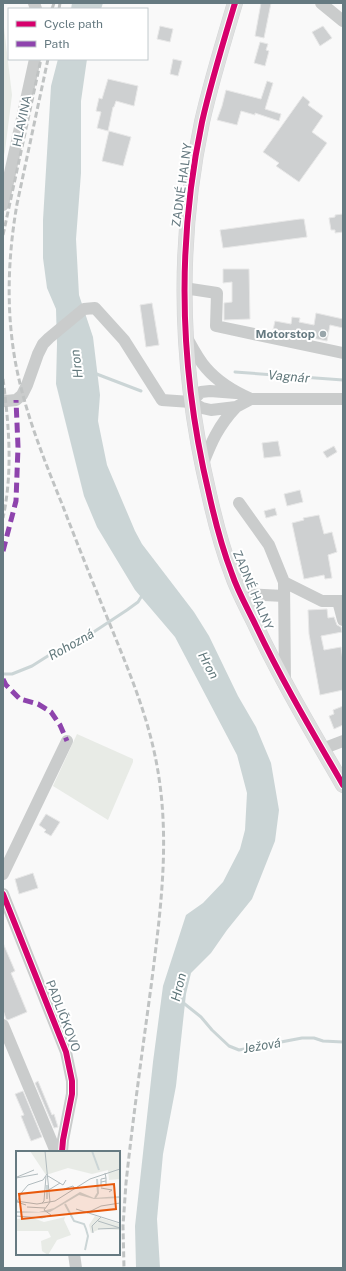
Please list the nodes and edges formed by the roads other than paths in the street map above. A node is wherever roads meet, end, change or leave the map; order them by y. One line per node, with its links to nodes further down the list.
1 (235, 3): 6 (main road, ZADNÉ HALNY)
2 (321, 3): 3 (street)
3 (343, 22)
4 (35, 60): 5 (street, HLAVINA)
5 (3, 206)
6 (184, 288): 7 (main road, ZADNÉ HALNY); 8 (street)
7 (186, 335): 9 (main road, ZADNÉ HALNY); 10 (street)
8 (343, 353)
9 (190, 387): 10 (street); 12 (street); 14 (street); 15 (main road, ZADNÉ HALNY)
10 (237, 393): 11 (street)
11 (251, 399): 13 (street); 14 (street)
12 (3, 400)
13 (343, 400)
14 (236, 407): 15 (street)
15 (202, 466): 18 (main road, ZADNÉ HALNY)
16 (239, 502): 17 (street)
17 (284, 582): 19 (street); 20 (street)
18 (241, 594): 19 (street); 22 (main road, ZADNÉ HALNY)
19 (284, 596): 22 (street)
20 (341, 601): 21 (street)
21 (343, 620)
22 (285, 683): 25 (main road, ZADNÉ HALNY)
23 (67, 741): 27 (street)
24 (343, 741): 25 (street)
25 (322, 749): 26 (main road, ZADNÉ HALNY)
26 (343, 785)
27 (3, 874)
28 (3, 894): 31 (street, PADLIČKOVO)
29 (3, 1025): 30 (street)
30 (56, 1151)
31 (62, 1151)
32 (74, 1255): 33 (street)
33 (76, 1268)

